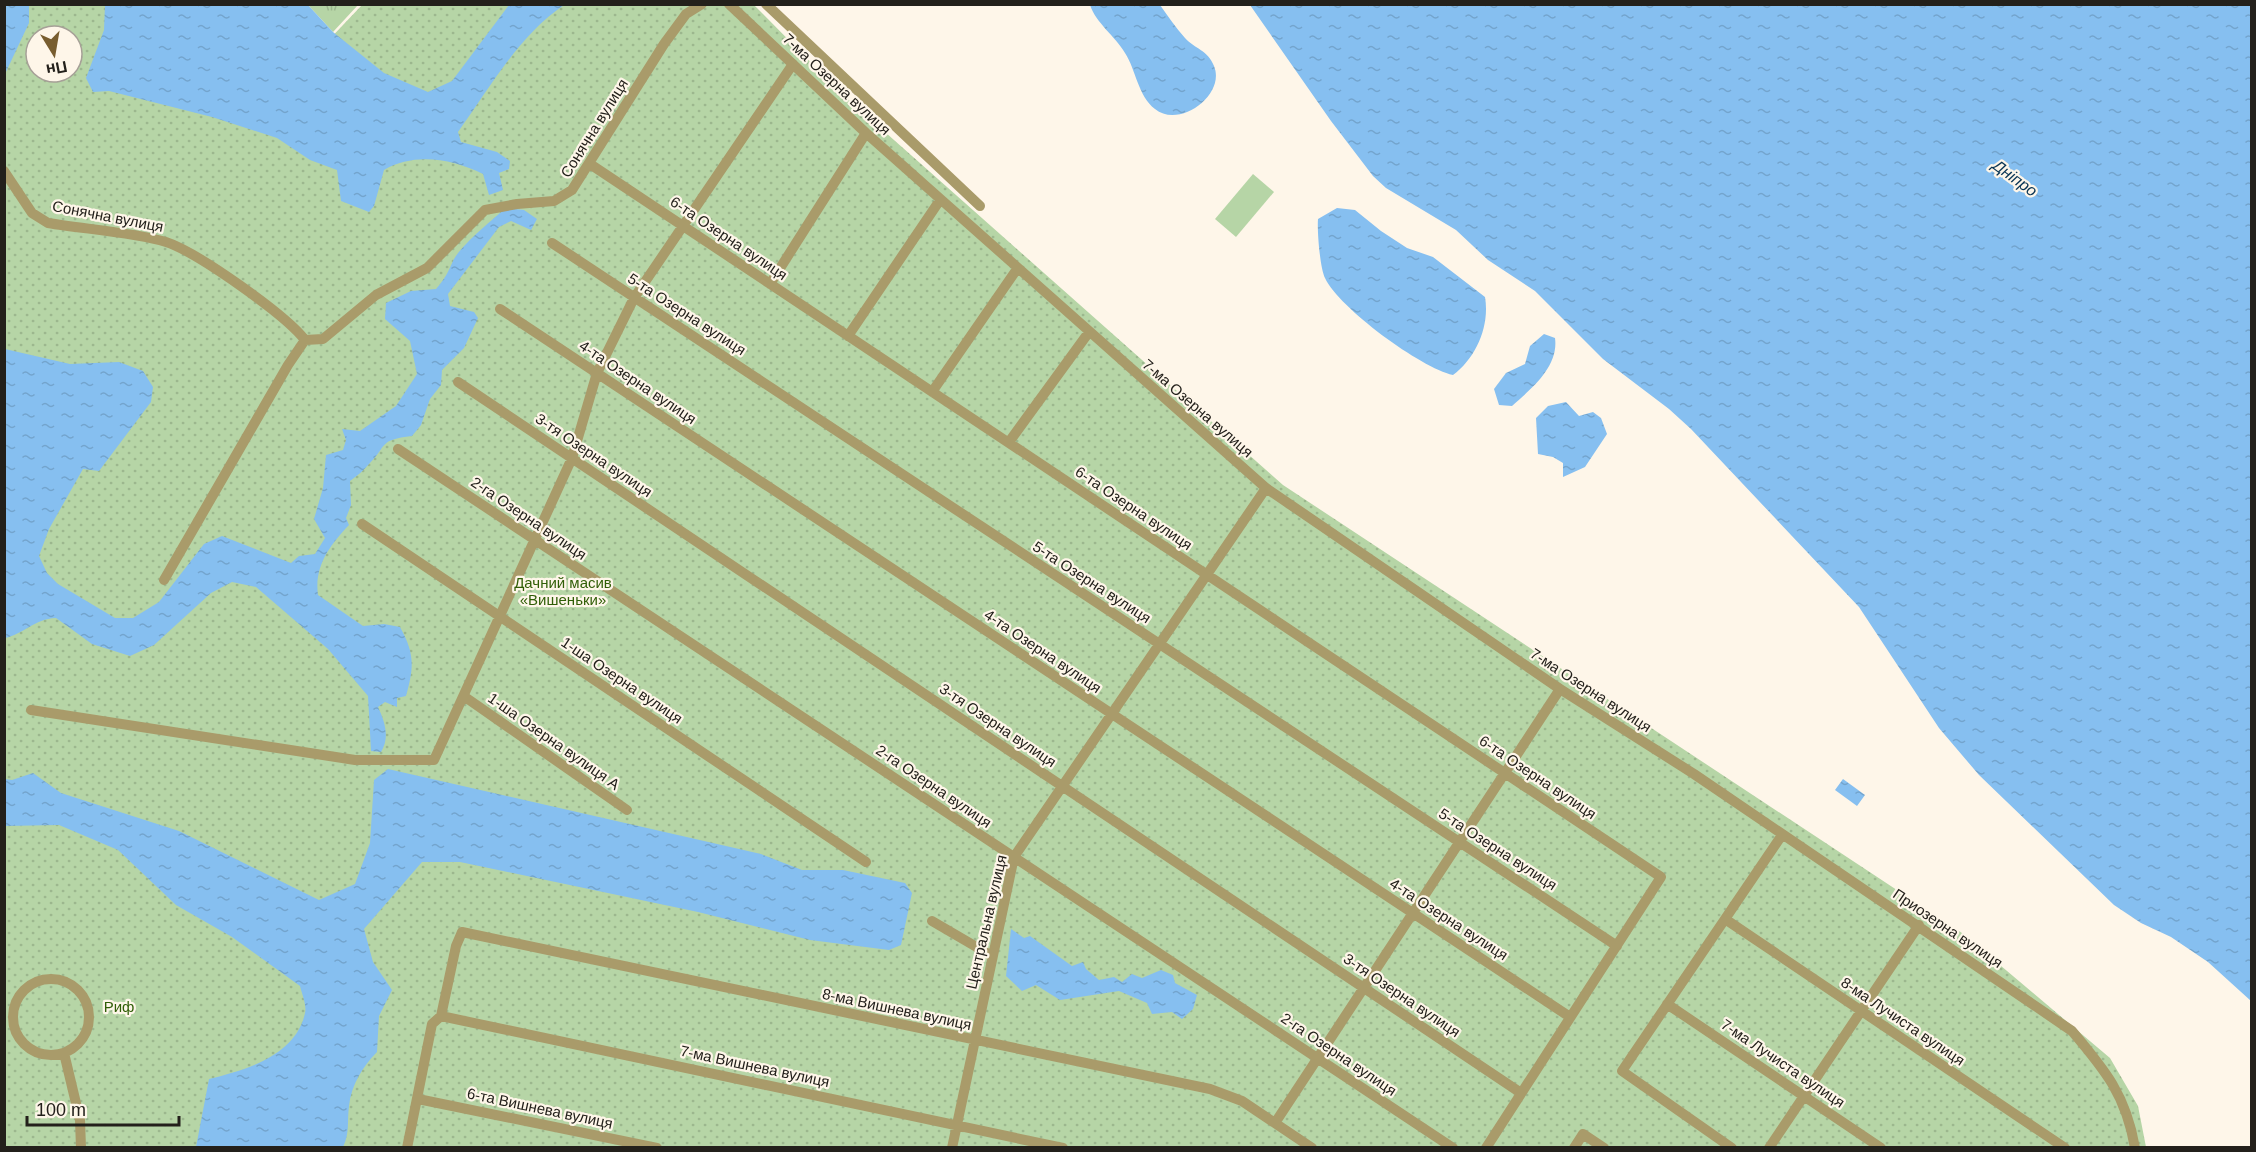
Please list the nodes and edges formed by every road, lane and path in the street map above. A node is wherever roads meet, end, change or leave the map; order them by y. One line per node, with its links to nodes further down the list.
1 (702, 4): 6 (street, Сонячна вулиця)
2 (729, 4): 4 (street, 7-ма Озерна вулиця)
3 (766, 4): 9 (street)
4 (793, 64): 5 (street, 7-ма Озерна вулиця); 10 (street)
5 (866, 133): 8 (street, 7-ма Озерна вулиця); 13 (street)
6 (590, 164): 10 (street, 6-та Озерна вулиця); 18 (street, Сонячна вулиця)
7 (4, 171): 18 (street, Сонячна вулиця)
8 (940, 200): 12 (street, 7-ма Озерна вулиця); 17 (street)
9 (980, 206)
10 (684, 226): 13 (street, 6-та Озерна вулиця); 14 (street)
11 (552, 243): 14 (street, 5-та Озерна вулиця)
12 (1017, 269): 16 (street, 7-ма Озерна вулиця); 21 (street)
13 (770, 284): 17 (street, 6-та Озерна вулиця)
14 (634, 298): 19 (street); 31 (street, 5-та Озерна вулиця)
15 (500, 309): 19 (street, 4-та Озерна вулиця)
16 (1089, 332): 22 (street); 25 (street, 7-ма Озерна вулиця)
17 (848, 336): 21 (street, 6-та Озерна вулиця)
18 (305, 340): 29 (street)
19 (597, 373): 24 (street); 35 (street, 4-та Озерна вулиця)
20 (458, 382): 24 (street, 3-тя Озерна вулиця)
21 (932, 392): 22 (street, 6-та Озерна вулиця)
22 (1009, 442): 28 (street, 6-та Озерна вулиця)
23 (398, 449): 27 (street, 2-га Озерна вулиця)
24 (572, 458): 27 (street); 38 (street, 3-тя Озерна вулиця)
25 (1266, 488): 28 (street, Центральна вулиця); 32 (street, 7-ма Озерна вулиця)
26 (362, 524): 30 (street, 1-ша Озерна вулиця)
27 (534, 539): 30 (street); 42 (street, 2-га Озерна вулиця)
28 (1207, 574): 31 (street, Центральна вулиця); 36 (street, 6-та Озерна вулиця)
29 (164, 580)
30 (500, 616): 33 (street); 43 (street, 1-ша Озерна вулиця)
31 (1159, 644): 35 (street, Центральна вулиця); 41 (street, 5-та Озерна вулиця)
32 (1560, 689): 36 (street); 37 (street, 7-ма Озерна вулиця)
33 (465, 697): 34 (street); 39 (street, 1-ша Озерна вулиця А)
34 (31, 710)
35 (1112, 714): 38 (street, Центральна вулиця); 44 (street, 4-та Озерна вулиця)
36 (1505, 773): 41 (street); 48 (street, 6-та Озерна вулиця)
37 (1694, 774): 40 (street, Приозерна вулиця)
38 (1062, 786): 42 (street, Центральна вулиця); 50 (street, 3-тя Озерна вулиця)
39 (627, 810)
40 (1782, 835): 45 (street); 47 (street, Приозерна вулиця)
41 (1460, 842): 44 (street); 48 (street, 5-та Озерна вулиця)
42 (1014, 857): 49 (street, Центральна вулиця); 57 (street, 2-га Озерна вулиця)
43 (866, 862)
44 (1413, 913): 50 (street); 54 (street, 4-та Озерна вулиця)
45 (1725, 919): 51 (street); 52 (street, 8-ма Лучиста вулиця)
46 (932, 921): 49 (street)
47 (1919, 926): 52 (street); 77 (street, Приозерна вулиця)
48 (1617, 946): 54 (street)
49 (992, 956): 55 (street, Центральна вулиця)
50 (1364, 987): 57 (street); 58 (street, 3-тя Озерна вулиця)
51 (1667, 1004): 59 (street, 7-ма Лучиста вулиця); 73 (street)
52 (1860, 1012): 59 (street); 76 (street, 8-ма Лучиста вулиця)
53 (441, 1016): 55 (street, 8-ма Вишнева вулиця); 60 (street); 62 (street, 7-ма Вишнева вулиця)
54 (1570, 1017): 58 (street)
55 (974, 1041): 61 (street, 8-ма Вишнева вулиця); 62 (street, Центральна вулиця)
56 (64, 1053): 56 (street); 63 (street)
57 (1318, 1058): 61 (street); 69 (street, 2-га Озерна вулиця)
58 (1521, 1093): 70 (street)
59 (1804, 1095): 74 (street); 75 (street, 7-ма Лучиста вулиця)
60 (418, 1099): 64 (street); 65 (street, 6-та Вишнева вулиця)
61 (1275, 1123): 68 (street, 8-ма Вишнева вулиця)
62 (957, 1124): 66 (street, Центральна вулиця); 67 (street, 7-ма Вишнева вулиця)
63 (81, 1148)
64 (407, 1148)
65 (657, 1148)
66 (952, 1148)
67 (1063, 1148)
68 (1312, 1148)
69 (1453, 1148)
70 (1486, 1148)
71 (1574, 1148): 72 (street)
72 (1604, 1148)
73 (1732, 1148)
74 (1769, 1148)
75 (1881, 1148)
76 (2065, 1148)
77 (2135, 1148)

